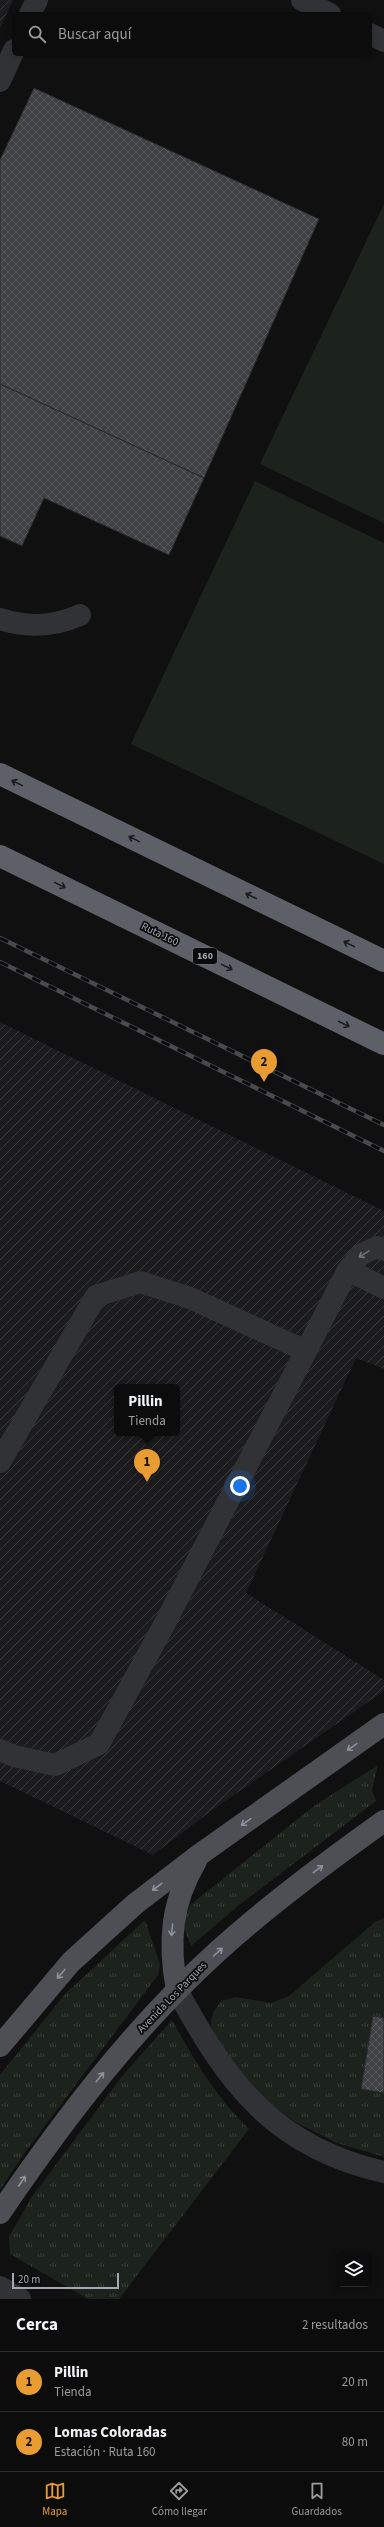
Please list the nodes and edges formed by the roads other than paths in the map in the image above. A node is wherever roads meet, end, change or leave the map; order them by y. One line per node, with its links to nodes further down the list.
1 (36, 0): 4 (street)
2 (302, 0): 3 (street)
3 (330, 9)
4 (31, 12)
5 (372, 35): 6 (street)
6 (384, 41)
7 (12, 54): 8 (street)
8 (0, 81)
9 (80, 615): 10 (street)
10 (0, 619)
11 (0, 774): 13 (highway, one-way to 11)
12 (0, 856): 14 (highway, Ruta 160 / 160, one-way to 14)
13 (384, 961)
14 (384, 1044)
15 (384, 1250): 16 (street, one-way to 16)
16 (348, 1270): 17 (street); 18 (street)
17 (384, 1288)
18 (306, 1351): 19 (street); 21 (street)
19 (0, 1462)
20 (384, 1724): 23 (main road, one-way to 23)
21 (0, 1750)
22 (384, 1821): 24 (main road, Avenida Los Parques, one-way to 22)
23 (200, 1855): 24 (main road, one-way to 24); 25 (main road, one-way to 25)
24 (177, 1990): 26 (street); 27 (main road, Avenida Los Parques, one-way to 24)
25 (0, 2046)
26 (384, 2172)
27 (0, 2213)
28 (0, 2287): 29 (street)
29 (20, 2299)

